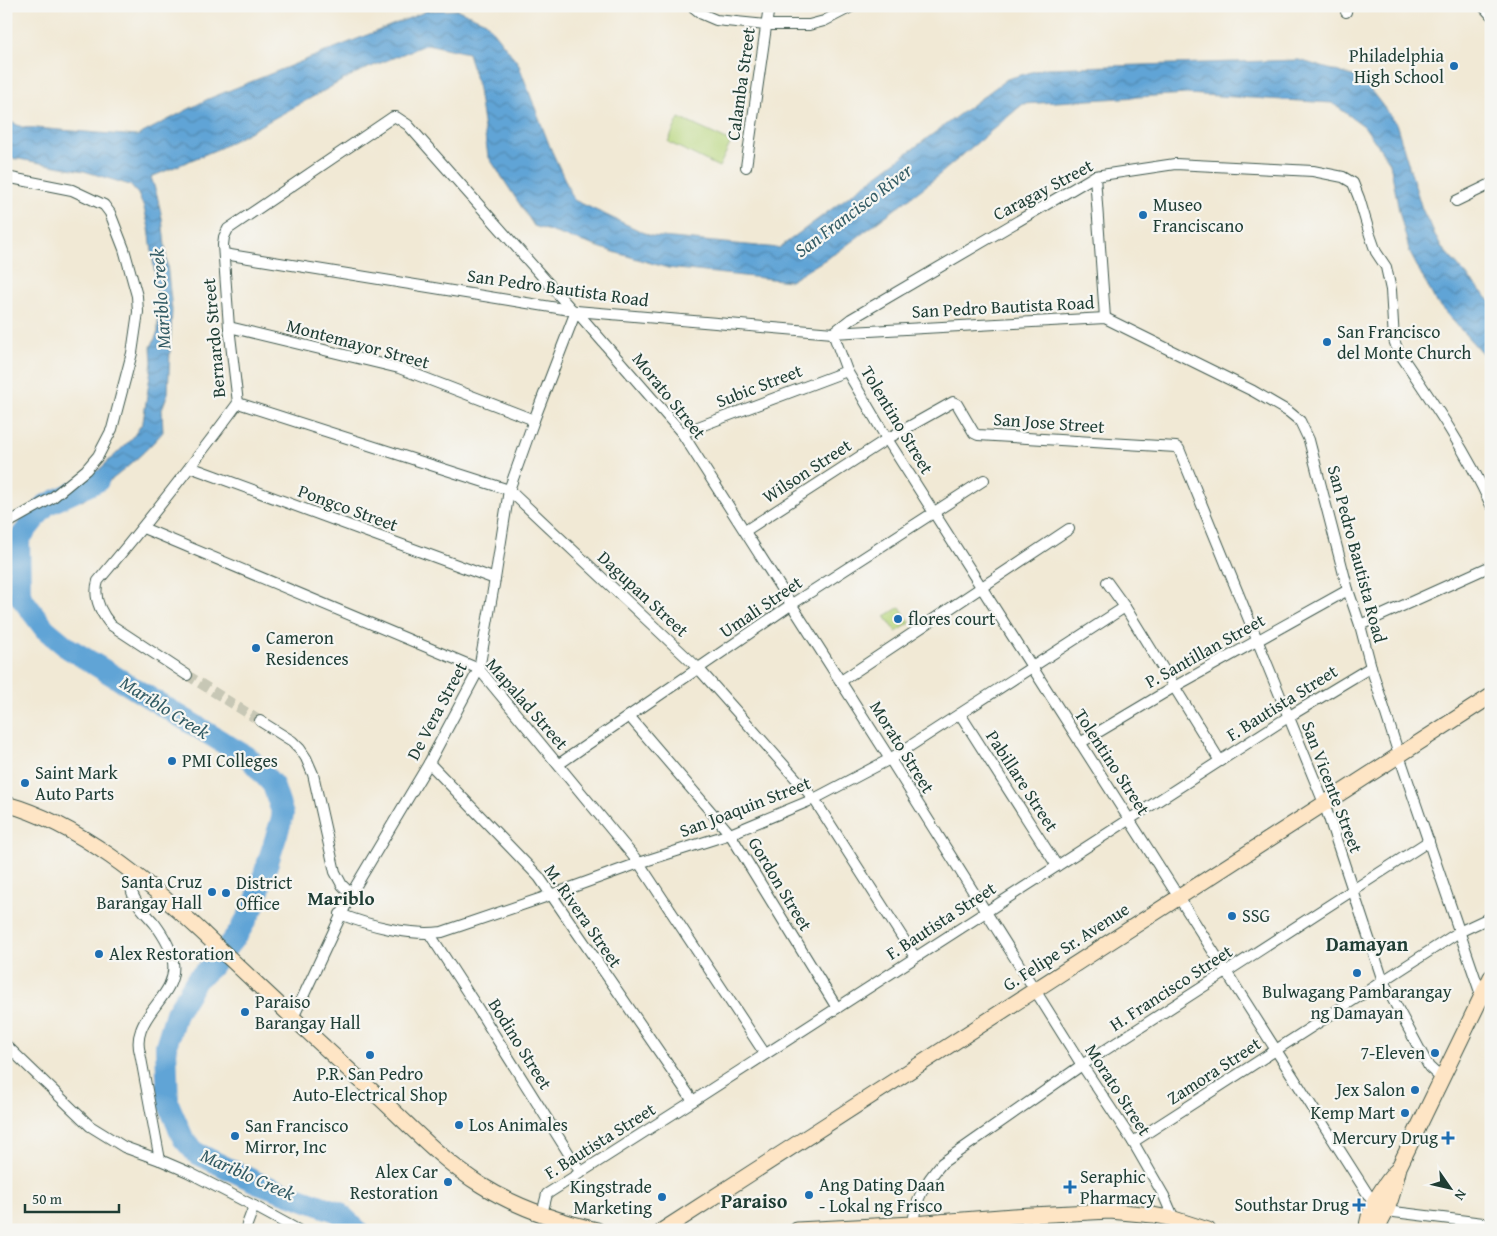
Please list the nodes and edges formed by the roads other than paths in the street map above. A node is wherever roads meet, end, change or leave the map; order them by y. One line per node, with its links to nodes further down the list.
1 (692, 6): 6 (street)
2 (769, 6): 6 (street, Calamba Street)
3 (853, 6): 6 (street)
4 (1483, 6): 5 (street)
5 (1491, 15)
6 (766, 25): 8 (street, Calamba Street)
7 (396, 116): 13 (street, Bernardo Street); 14 (street, Morato Street)
8 (746, 167)
9 (1095, 176): 15 (street); 17 (street, Caragay Street); 27 (street, Caragay Street)
10 (6, 177): 29 (street)
11 (1491, 184): 12 (street)
12 (1456, 201)
13 (224, 254): 14 (street, San Pedro Bautista Road); 16 (street, Bernardo Street)
14 (574, 310): 17 (street, San Pedro Bautista Road); 20 (street, De Vera Street); 21 (street, Morato Street)
15 (1105, 318): 17 (street, San Pedro Bautista Road); 37 (street, San Pedro Bautista Road)
16 (228, 326): 19 (street, Bernardo Street); 20 (street, Montemayor Street)
17 (834, 333): 18 (street, Tolentino Street)
18 (847, 371): 21 (street, Subic Street); 22 (street, Tolentino Street)
19 (238, 403): 24 (street, Bernardo Street); 26 (street, Dagupan Street)
20 (534, 420): 26 (street, De Vera Street)
21 (682, 433): 32 (street, Morato Street)
22 (887, 439): 23 (street, San Jose Street); 28 (street, Tolentino Street); 32 (street, Wilson Street)
23 (1176, 448): 41 (street, San Vicente Street)
24 (190, 467): 30 (street, Bernardo Street); 34 (street, Pongco Street)
25 (984, 480): 28 (street, Umali Street)
26 (509, 490): 34 (street, De Vera Street); 44 (street, Dagupan Street)
27 (1491, 505)
28 (934, 513): 36 (street, Tolentino Street); 38 (street, Umali Street)
29 (6, 524)
30 (143, 528): 45 (street, Mapalad Street); 46 (street, Bernardo Street)
31 (1069, 529): 36 (street)
32 (744, 530): 38 (street, Morato Street)
33 (1491, 566): 40 (street)
34 (495, 579): 45 (street, De Vera Street)
35 (1107, 582): 39 (street)
36 (982, 587): 42 (street, Tolentino Street); 47 (street)
37 (1348, 590): 40 (street, San Pedro Bautista Road); 41 (street, P. Santillan Street)
38 (792, 604): 44 (street, Umali Street); 47 (street, Morato Street)
39 (1124, 606): 42 (street, San Joaquin Street); 48 (street)
40 (1360, 625): 43 (street, San Pedro Bautista Road)
41 (1257, 641): 48 (street, P. Santillan Street); 52 (street, San Vicente Street)
42 (1033, 667): 50 (street, San Joaquin Street); 54 (street, Tolentino Street)
43 (1370, 667): 52 (street, F. Bautista Street); 55 (street, San Pedro Bautista Road)
44 (698, 668): 51 (street, Umali Street); 60 (street, Dagupan Street)
45 (479, 669): 58 (street, De Vera Street); 59 (street, Mapalad Street)
46 (187, 675)
47 (841, 681): 56 (street, Morato Street)
48 (1174, 687): 54 (street, P. Santillan Street); 57 (street)
49 (1491, 696): 55 (main road, G. Felipe Sr. Avenue)
50 (960, 714): 56 (street, San Joaquin Street); 67 (street, Pabillare Street)
51 (629, 716): 59 (street, Umali Street); 64 (street, Gordon Street)
52 (1288, 717): 57 (street, F. Bautista Street); 61 (street, San Vicente Street)
53 (260, 721): 70 (street)
54 (1080, 743): 63 (street, Tolentino Street)
55 (1399, 755): 61 (main road, G. Felipe Sr. Avenue); 65 (street, San Pedro Bautista Road)
56 (890, 759): 60 (street, San Joaquin Street); 73 (street, Morato Street)
57 (1220, 761): 63 (street, F. Bautista Street)
58 (429, 763): 70 (street, De Vera Street); 71 (street, M. Rivera Street)
59 (558, 764): 66 (street, Mapalad Street)
60 (814, 799): 64 (street, San Joaquin Street); 78 (street, Dagupan Street)
61 (1324, 803): 69 (street, San Vicente Street); 72 (main road, G. Felipe Sr. Avenue)
62 (6, 804): 68 (main road)
63 (1130, 819): 67 (street, F. Bautista Street); 72 (street, Tolentino Street)
64 (730, 834): 66 (street, San Joaquin Street); 84 (street, Gordon Street)
65 (1429, 841): 69 (street, H. Francisco Street); 76 (street, San Pedro Bautista Road)
66 (640, 863): 71 (street, San Joaquin Street); 88 (street, Mapalad Street)
67 (1057, 866): 73 (street, F. Bautista Street)
68 (136, 875): 85 (main road); 93 (street)
69 (1352, 890): 79 (street, H. Francisco Street); 81 (street, San Vicente Street)
70 (350, 894): 74 (street, De Vera Street)
71 (550, 895): 77 (street, San Joaquin Street); 91 (street, M. Rivera Street)
72 (1179, 897): 79 (street, Tolentino Street); 82 (main road, G. Felipe Sr. Avenue)
73 (986, 911): 78 (street, F. Bautista Street); 82 (street, Morato Street)
74 (340, 914): 77 (street, San Joaquin Street); 85 (street, De Vera Street)
75 (1491, 917): 76 (street, Zamora Street)
76 (1459, 932): 81 (street, Zamora Street); 83 (street, San Pedro Bautista Road)
77 (429, 933): 94 (street, Bodino Street)
78 (915, 957): 84 (street, F. Bautista Street)
79 (1227, 972): 87 (street, Tolentino Street); 89 (street, H. Francisco Street)
80 (1491, 977): 83 (main road)
81 (1383, 982): 87 (street, Zamora Street); 90 (street, San Vicente Street)
82 (1035, 989): 89 (street, Morato Street); 104 (main road, G. Felipe Sr. Avenue)
83 (1486, 998): 90 (main road)
84 (837, 1008): 88 (street, F. Bautista Street)
85 (293, 1018): 97 (main road)
86 (6, 1045): 93 (street)
87 (1276, 1050): 92 (street, Zamora Street); 96 (street, Tolentino Street)
88 (765, 1054): 91 (street, F. Bautista Street)
89 (1082, 1065): 92 (street, Morato Street); 100 (street, H. Francisco Street)
90 (1441, 1078): 96 (main road)
91 (693, 1101): 94 (street, F. Bautista Street)
92 (1133, 1142): 98 (street, Morato Street)
93 (160, 1160): 95 (street)
94 (581, 1172): 97 (street, F. Bautista Street)
95 (254, 1206): 101 (street); 102 (street)
96 (1380, 1208): 99 (street); 107 (main road); 108 (main road)
97 (542, 1214): 103 (main road)
98 (1175, 1224): 100 (main road); 106 (main road)
99 (1491, 1224)
100 (913, 1227): 105 (main road)
101 (245, 1230)
102 (298, 1230)
103 (597, 1230)
104 (663, 1230)
105 (797, 1230)
106 (1208, 1230)
107 (1368, 1230)
108 (1376, 1230)

